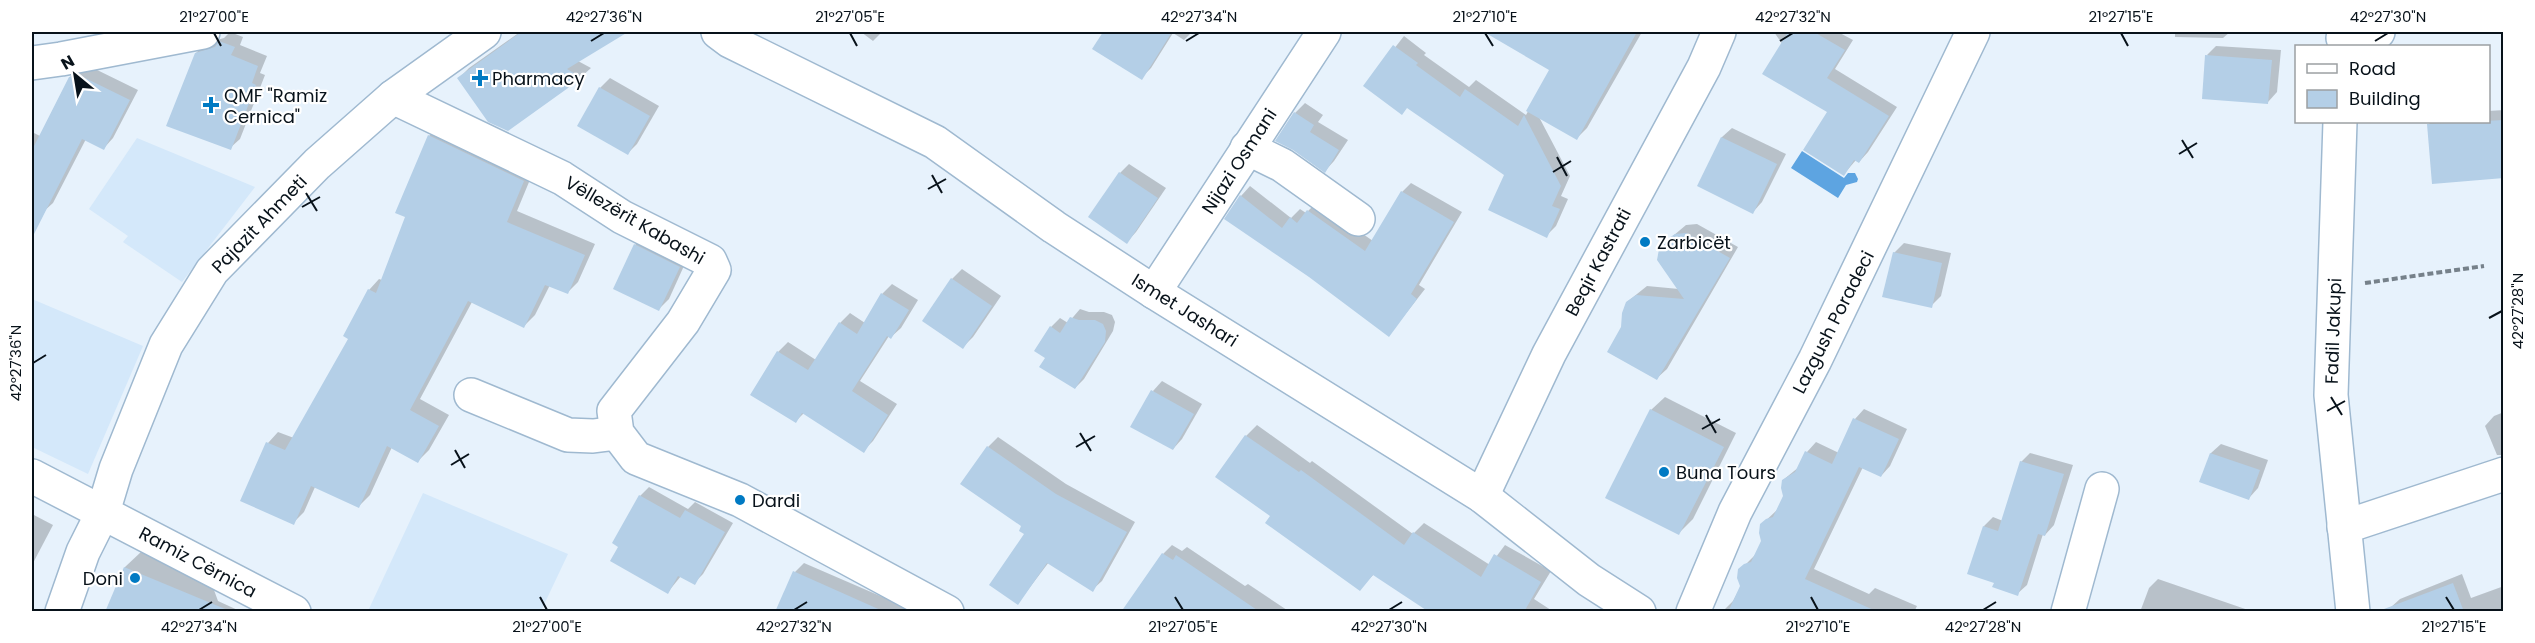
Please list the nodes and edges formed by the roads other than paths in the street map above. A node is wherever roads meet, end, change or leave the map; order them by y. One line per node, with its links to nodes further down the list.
1 (203, 32): 9 (street)
2 (484, 32): 10 (street, Pajazit Ahmeti)
3 (717, 32): 14 (street, Ismet Jashari)
4 (1324, 32): 12 (street, Nijazi Osmani)
5 (1719, 32): 20 (street, Beqir Kastrati)
6 (1973, 32): 27 (street, Lazgush Poradeci)
7 (2378, 32): 8 (street)
8 (2343, 39)
9 (32, 63)
10 (393, 98): 16 (street, Vëllezërit Kabashi); 21 (street, Pajazit Ahmeti)
11 (2340, 123): 22 (street, Fadil Jakupi)
12 (1247, 148): 13 (street); 14 (street, Nijazi Osmani)
13 (1358, 219)
14 (1154, 292): 20 (street, Ismet Jashari)
15 (471, 395): 16 (street)
16 (617, 433): 25 (street)
17 (2504, 474): 22 (street)
18 (32, 476): 21 (street, Ramiz Cërnica)
19 (2102, 489): 28 (street)
20 (1482, 496): 26 (street, Ismet Jashari)
21 (103, 512): 23 (street, Pajazit Ahmeti); 24 (street, Ramiz Cërnica)
22 (2344, 527): 29 (street, Fadil Jakupi)
23 (62, 612)
24 (294, 612)
25 (947, 612)
26 (1639, 612)
27 (1694, 612)
28 (2068, 612)
29 (2353, 612)

